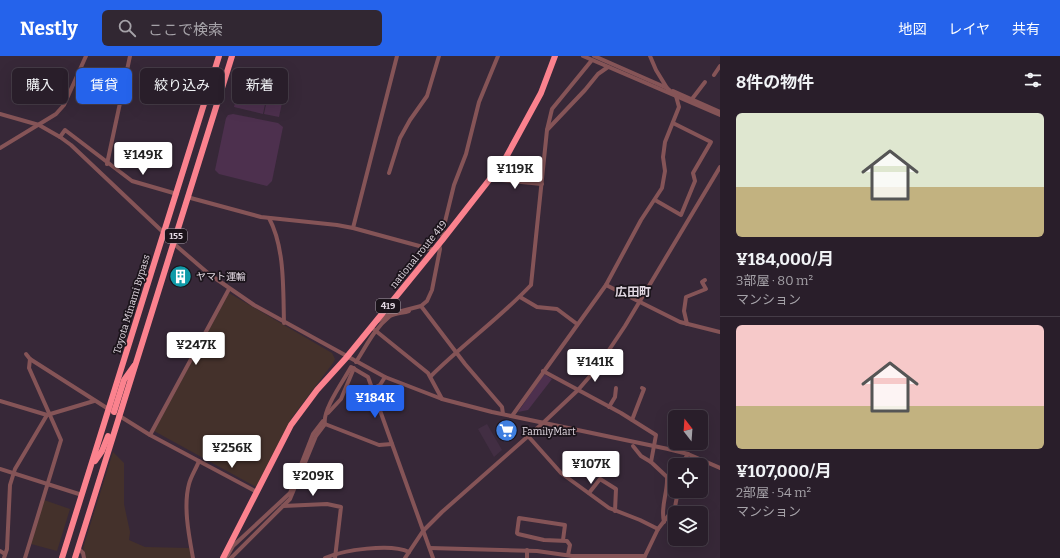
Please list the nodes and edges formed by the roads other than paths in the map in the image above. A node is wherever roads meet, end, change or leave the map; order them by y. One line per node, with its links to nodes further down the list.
1 (86, 56): 23 (street)
2 (130, 56): 27 (street)
3 (219, 56): 32 (highway, Toyota Minami Bypass / 155)
4 (232, 56): 33 (highway, Toyota Minami Bypass / 155)
5 (397, 56): 36 (street)
6 (439, 56): 29 (street)
7 (498, 56): 38 (street)
8 (555, 56): 30 (highway, national route 419 / 419)
9 (583, 56): 11 (street)
10 (650, 56): 16 (street)
11 (595, 57): 13 (street); 16 (street); 24 (street)
12 (720, 66): 14 (street)
13 (608, 67): 17 (street); 24 (street)
14 (714, 75)
15 (705, 82): 18 (street)
16 (667, 88): 17 (street); 18 (street)
17 (676, 96): 21 (street); 22 (street)
18 (692, 99): 19 (street)
19 (720, 112)
20 (0, 114): 23 (street)
21 (720, 115)
22 (673, 123): 34 (street); 34 (street)
23 (39, 125): 25 (street); 26 (street)
24 (547, 130): 31 (street)
25 (60, 136): 27 (street); 37 (street)
26 (0, 148)
27 (107, 164): 32 (street)
28 (720, 167): 45 (street)
29 (389, 173)
30 (491, 179): 31 (street); 38 (highway, national route 419 / 419)
31 (542, 184): 44 (street)
32 (177, 194): 37 (highway, Toyota Minami Bypass / 155)
33 (187, 197): 35 (street); 39 (highway, Toyota Minami Bypass / 155)
34 (655, 200): 42 (street)
35 (269, 218): 36 (street); 48 (street)
36 (353, 228): 40 (street)
37 (164, 233): 39 (street); 69 (highway, Toyota Minami Bypass / 155)
38 (441, 241): 40 (highway, national route 419 / 419); 46 (street)
39 (173, 243): 43 (street); 69 (highway, Toyota Minami Bypass / 155)
40 (434, 250): 47 (highway, national route 419 / 419)
41 (705, 280): 50 (street)
42 (606, 285): 45 (street); 49 (street)
43 (229, 289): 48 (street); 76 (street)
44 (520, 297): 49 (street); 53 (street)
45 (639, 301): 50 (street); 64 (street)
46 (422, 307): 47 (street); 51 (street); 53 (street)
47 (376, 321): 51 (highway, national route 419 / 419)
48 (284, 323): 55 (street)
49 (577, 324): 58 (street)
50 (687, 324): 52 (street)
51 (373, 328): 55 (highway, national route 419 / 419); 57 (street); 59 (street)
52 (720, 332)
53 (455, 352): 59 (street); 70 (street)
54 (26, 354): 56 (street)
55 (346, 358): 57 (street); 89 (highway, national route 419 / 419)
56 (30, 359): 67 (street); 71 (street)
57 (356, 362): 60 (street)
58 (543, 372): 64 (street); 72 (street)
59 (431, 376): 65 (street)
60 (385, 377): 63 (street); 65 (street)
61 (616, 388): 68 (street)
62 (642, 388): 73 (street)
63 (372, 389): 74 (street); 78 (street)
64 (578, 390): 68 (street); 75 (street)
65 (442, 399): 70 (street)
66 (0, 401): 71 (street)
67 (94, 401): 69 (street); 71 (street)
68 (608, 407): 73 (street)
69 (114, 413): 76 (street); 91 (highway, Toyota Minami Bypass / 155); 99 (highway, Toyota Minami Bypass / 155)
70 (503, 414): 72 (street)
71 (48, 415): 87 (street); 88 (street)
72 (512, 416): 75 (street)
73 (632, 420): 80 (street)
74 (325, 421): 78 (street); 93 (street); 119 (street)
75 (543, 423): 77 (street); 80 (street)
76 (150, 435): 83 (street)
77 (528, 436): 90 (street); 97 (street)
78 (392, 444): 97 (street)
79 (633, 446): 84 (street)
80 (654, 446): 81 (street); 84 (street)
81 (688, 454): 82 (street); 85 (street)
82 (685, 458)
83 (199, 461): 89 (street); 117 (street)
84 (651, 462): 95 (street)
85 (720, 468)
86 (0, 469): 87 (street)
87 (14, 473): 88 (street); 105 (street)
88 (47, 484): 91 (street); 112 (street)
89 (257, 492): 118 (highway, national route 419 / 419)
90 (589, 493): 94 (street); 94 (street)
91 (82, 495): 113 (highway, Toyota Minami Bypass / 155)
92 (677, 498): 95 (street)
93 (284, 506): 106 (street); 120 (street)
94 (615, 511): 96 (street)
95 (664, 522): 96 (street)
96 (658, 529): 111 (street)
97 (423, 531): 101 (street); 104 (street)
98 (563, 540): 98 (street); 108 (street)
99 (80, 542): 100 (highway, Toyota Minami Bypass / 155); 114 (highway)
100 (78, 548): 115 (highway, Toyota Minami Bypass / 155); 116 (street)
101 (430, 548): 102 (street); 123 (street)
102 (527, 550): 107 (street); 124 (street)
103 (0, 551): 105 (street)
104 (409, 552): 106 (street); 122 (street)
105 (5, 556)
106 (336, 556): 121 (street)
107 (550, 556): 108 (street)
108 (570, 556): 109 (street)
109 (594, 556): 110 (street)
110 (621, 556): 111 (street)
111 (645, 557)
112 (25, 558)
113 (62, 558)
114 (71, 558)
115 (75, 558)
116 (84, 558)
117 (193, 558)
118 (223, 558)
119 (226, 558)
120 (231, 558)
121 (324, 558)
122 (405, 558)
123 (433, 558)
124 (527, 558)

